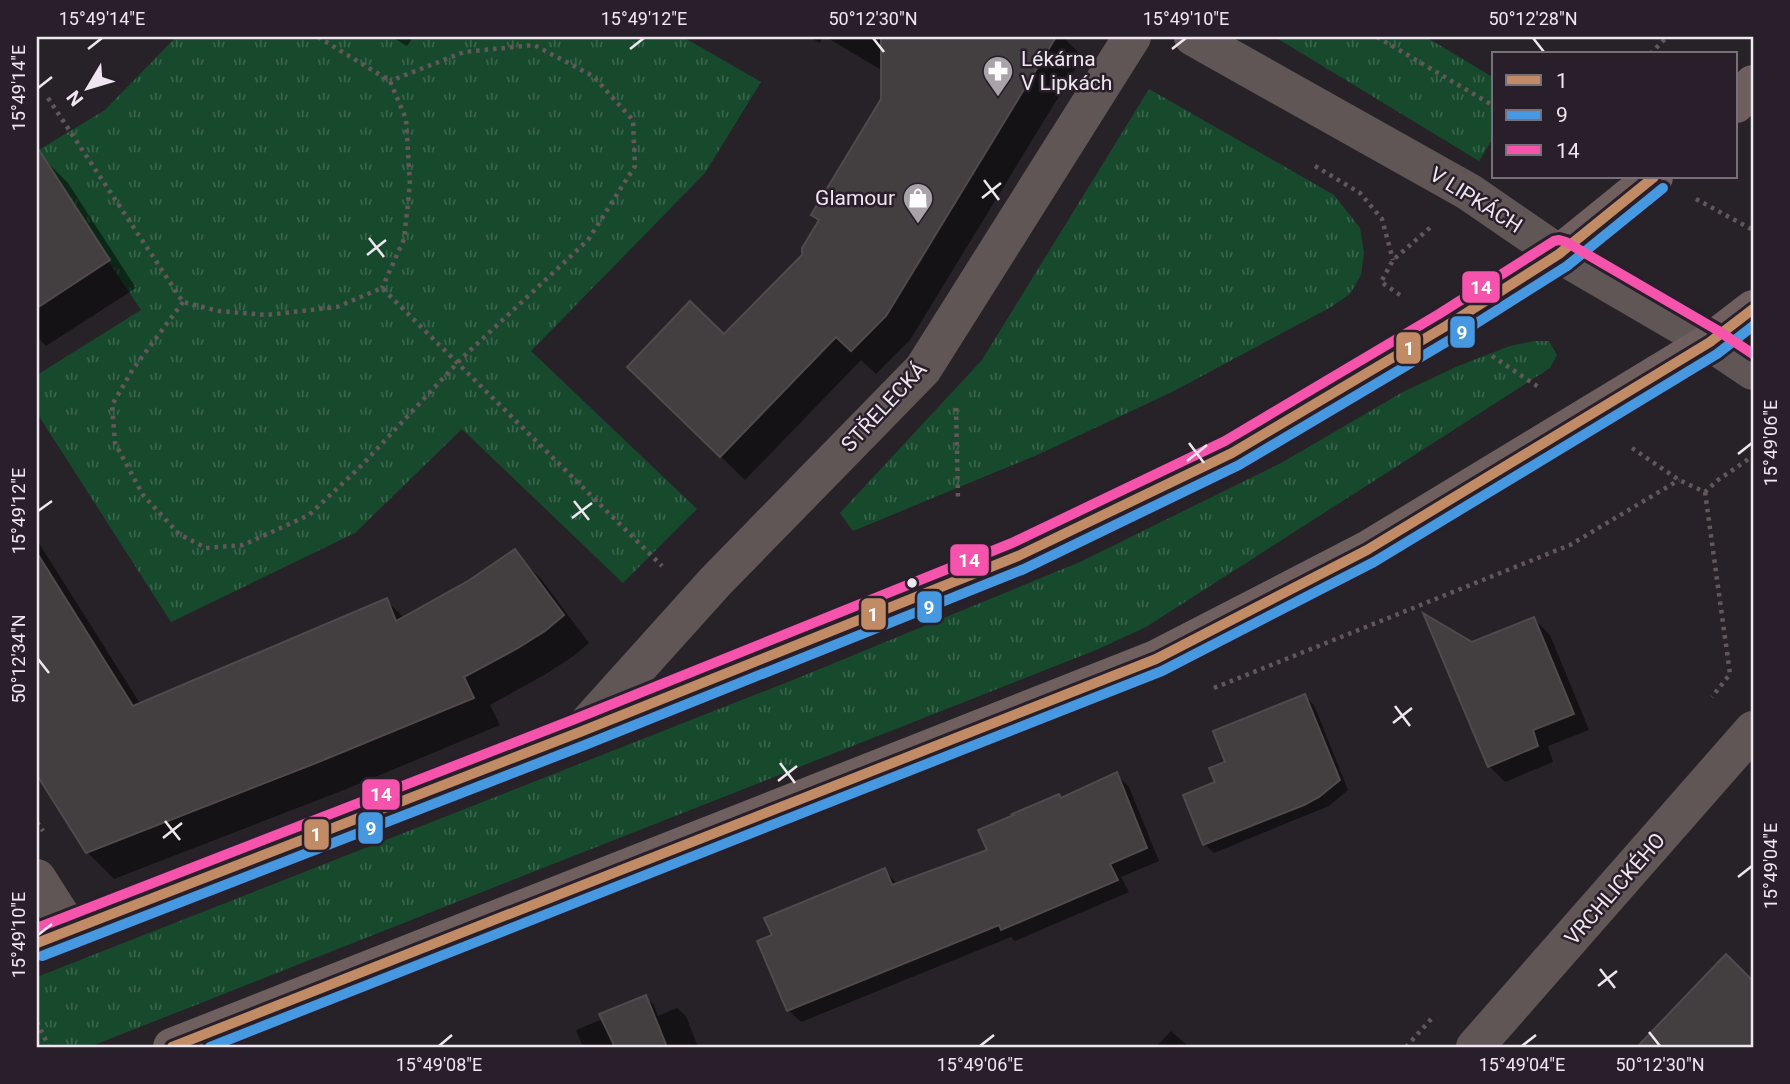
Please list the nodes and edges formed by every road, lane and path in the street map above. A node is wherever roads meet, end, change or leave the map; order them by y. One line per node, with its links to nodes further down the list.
1 (318, 37): 7 (path)
2 (1132, 37): 35 (street, STŘELECKÁ)
3 (1193, 37): 17 (street, V LIPKÁCH)
4 (1377, 37): 11 (path)
5 (1667, 37): 6 (path)
6 (1652, 52)
7 (390, 81): 19 (path); 25 (path)
8 (1753, 84): 10 (main road)
9 (48, 98): 21 (path)
10 (1738, 102)
11 (1492, 105)
12 (1314, 166): 18 (path)
13 (1653, 178): 17 (main road, STŘELECKÁ)
14 (1720, 212): 16 (path)
15 (1435, 223): 18 (path)
16 (1753, 230)
17 (1559, 254): 23 (street, V LIPKÁCH); 35 (main road, STŘELECKÁ)
18 (1393, 260): 20 (path)
19 (382, 288): 21 (path); 25 (path)
20 (1408, 300)
21 (183, 302): 25 (path)
22 (1753, 309): 23 (main road)
23 (1710, 342): 26 (street, V LIPKÁCH); 42 (main road)
24 (1489, 354): 27 (path)
25 (457, 363): 33 (path)
26 (1753, 371)
27 (1529, 381)
28 (956, 400): 32 (path)
29 (1635, 450): 31 (path)
30 (1753, 456): 31 (path)
31 (1705, 492): 34 (path)
32 (958, 501)
33 (668, 572)
34 (1706, 704)
35 (580, 732): 38 (main road, STŘELECKÁ)
36 (1749, 746): 44 (street, VRCHLICKÉHO)
37 (37, 878): 38 (street)
38 (53, 936)
39 (1434, 1016): 43 (path)
40 (37, 1022): 41 (path)
41 (49, 1047)
42 (172, 1047)
43 (1406, 1047)
44 (1475, 1047)

